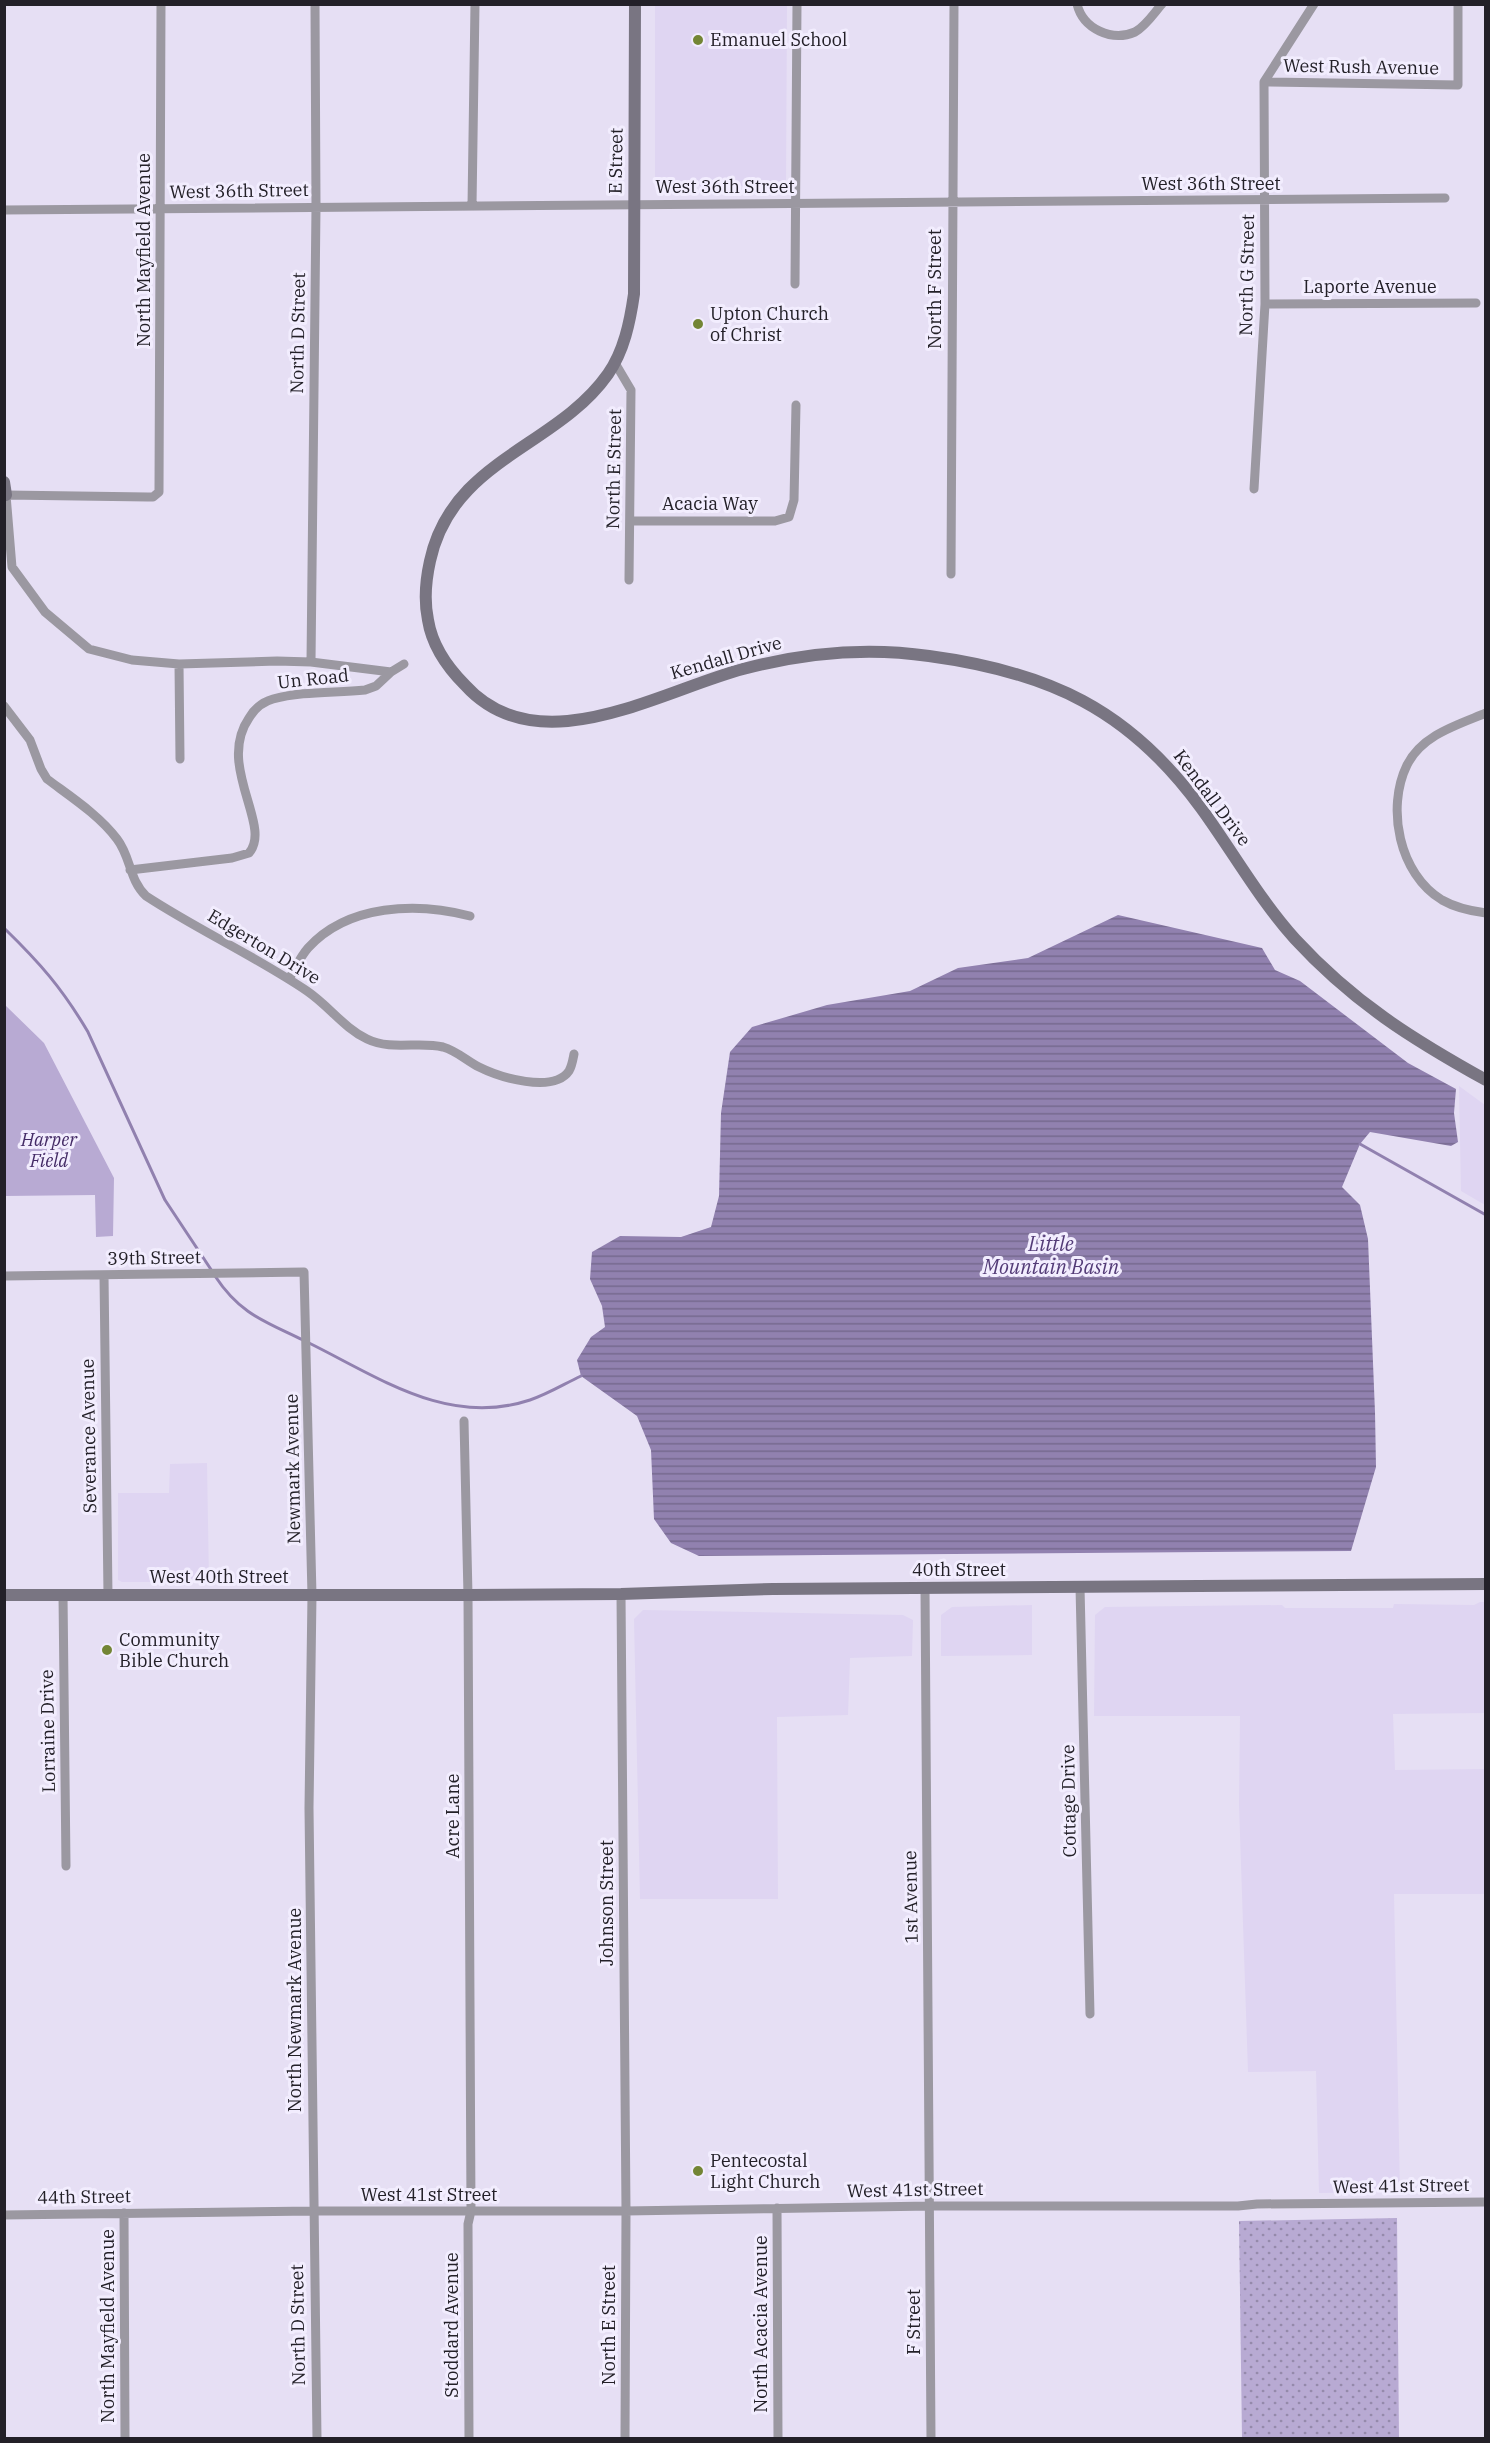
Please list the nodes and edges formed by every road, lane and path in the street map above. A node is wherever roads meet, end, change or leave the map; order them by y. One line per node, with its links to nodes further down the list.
1 (161, 4): 19 (street, North Mayfield Avenue)
2 (315, 4): 18 (street, North D Street)
3 (475, 4): 17 (street)
4 (635, 4): 16 (main road, E Street)
5 (797, 4): 15 (street)
6 (954, 4): 14 (street, North F Street)
7 (1077, 4): 8 (street)
8 (1162, 4)
9 (1314, 4): 11 (street)
10 (1458, 4): 11 (street, West Rush Avenue)
11 (1264, 82): 13 (street, North G Street)
12 (1445, 198): 13 (street, West 36th Street)
13 (1264, 200): 14 (street, West 36th Street); 23 (street, North G Street)
14 (952, 202): 15 (street, West 36th Street); 31 (street, North F Street)
15 (796, 203): 16 (street, West 36th Street); 21 (street)
16 (634, 204): 17 (street, West 36th Street); 24 (main road, E Street)
17 (472, 206): 18 (street, West 36th Street)
18 (316, 207): 19 (street, West 36th Street); 33 (street, North D Street)
19 (161, 208): 20 (street, West 36th Street); 29 (street, North Mayfield Avenue)
20 (4, 210)
21 (795, 284)
22 (1476, 303): 23 (street, Laporte Avenue)
23 (1265, 304): 28 (street, North G Street)
24 (631, 318): 25 (main road, Kendall Drive)
25 (615, 363): 30 (street, North E Street); 45 (main road, Kendall Drive)
26 (796, 405): 30 (street, Acacia Way)
27 (4, 482): 29 (main road)
28 (1254, 489)
29 (5, 495): 34 (street)
30 (630, 520): 32 (street, North E Street)
31 (951, 574)
32 (629, 580)
33 (311, 662): 34 (street); 36 (street)
34 (179, 664): 39 (street)
35 (404, 664): 36 (street)
36 (391, 672): 40 (street, Un Road)
37 (4, 706): 40 (street, Edgerton Drive)
38 (1485, 713): 41 (street)
39 (180, 759)
40 (130, 870): 43 (street, Edgerton Drive)
41 (1485, 914)
42 (470, 916): 43 (street)
43 (289, 979): 44 (street, Edgerton Drive)
44 (574, 1053)
45 (1485, 1080)
46 (304, 1272): 47 (street, 39th Street); 57 (street, Newmark Avenue)
47 (104, 1275): 48 (street, 39th Street); 56 (street, Severance Avenue)
48 (4, 1276)
49 (464, 1421): 59 (street, Acre Lane)
50 (1485, 1584): 51 (main road, 40th Street)
51 (1080, 1587): 52 (main road, 40th Street); 62 (street, Cottage Drive)
52 (925, 1588): 53 (main road, 40th Street); 64 (street, 1st Avenue)
53 (621, 1594): 59 (main road, 40th Street); 68 (street, Johnson Street)
54 (4, 1595): 55 (main road, West 40th Street)
55 (63, 1595): 56 (main road, West 40th Street); 61 (street, Lorraine Drive)
56 (108, 1595): 57 (main road, West 40th Street)
57 (312, 1595): 58 (main road, West 40th Street); 60 (street, Newmark Avenue)
58 (434, 1595): 59 (main road, 40th Street)
59 (468, 1595): 67 (street, Acre Lane)
60 (309, 1808): 66 (street, North Newmark Avenue)
61 (66, 1866)
62 (1090, 2014)
63 (1485, 2202): 64 (street, West 41st Street)
64 (931, 2206): 65 (street, West 41st Street); 77 (street, F Street)
65 (777, 2208): 68 (street, West 41st Street); 76 (street, North Acacia Avenue)
66 (313, 2211): 67 (street, West 41st Street); 70 (street, West 41st Street); 73 (street, North D Street)
67 (471, 2211): 68 (street, West 41st Street); 74 (street, Stoddard Avenue)
68 (626, 2211): 75 (street, North E Street)
69 (124, 2213): 70 (street, 44th Street); 71 (street, 44th Street); 72 (street, North Mayfield Avenue)
70 (164, 2213)
71 (4, 2215)
72 (125, 2439)
73 (317, 2439)
74 (469, 2439)
75 (625, 2439)
76 (778, 2439)
77 (931, 2439)

